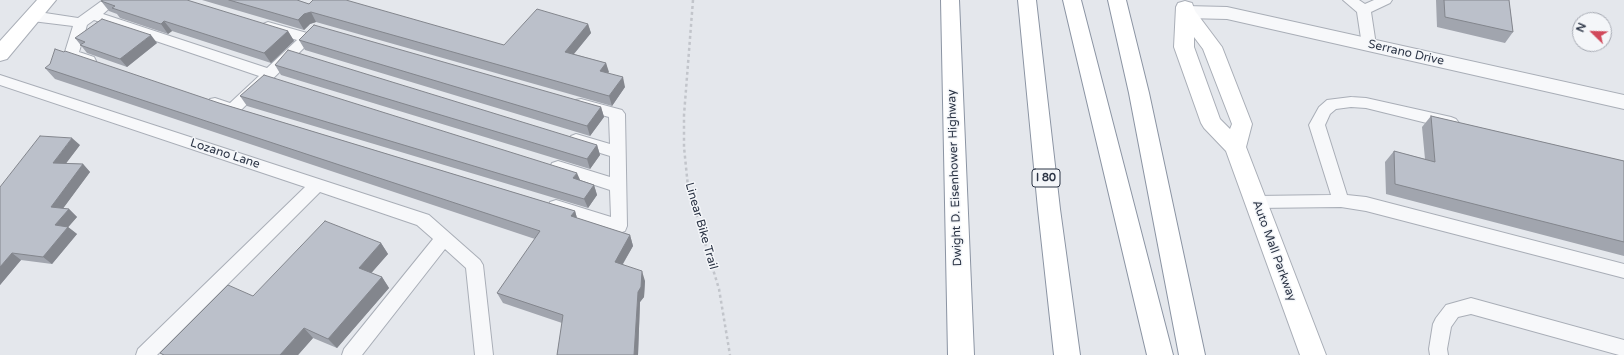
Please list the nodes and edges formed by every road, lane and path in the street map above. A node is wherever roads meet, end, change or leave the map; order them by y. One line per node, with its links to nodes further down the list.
1 (47, 0): 12 (main road)
2 (112, 0): 13 (lane)
3 (693, 0): 43 (path, Linear Bike Trail)
4 (950, 0): 44 (main road, Dwight D. Eisenhower Highway)
5 (1027, 0): 45 (main road, I 80)
6 (1072, 0): 46 (main road)
7 (1117, 0): 47 (main road)
8 (1350, 0): 11 (lane)
9 (1385, 0): 11 (lane)
10 (1184, 6): 15 (street, Serrano Drive); 29 (main road); 29 (main road, Auto Mall Parkway)
11 (1364, 10): 15 (lane)
12 (32, 16): 13 (lane); 17 (main road)
13 (87, 19): 19 (lane); 20 (lane)
14 (255, 23): 16 (lane)
15 (1369, 44): 24 (street, Serrano Drive)
16 (292, 53): 18 (lane); 20 (lane)
17 (0, 54)
18 (307, 58)
19 (100, 64)
20 (272, 78): 25 (lane)
21 (0, 80): 32 (lane, Lozano Lane)
22 (204, 99): 25 (lane)
23 (564, 99): 30 (lane)
24 (1624, 102)
25 (233, 109): 26 (lane)
26 (248, 113)
27 (1465, 126): 34 (lane)
28 (564, 136): 30 (lane)
29 (1236, 146): 35 (main road, Auto Mall Parkway)
30 (618, 152): 33 (lane)
31 (543, 163): 33 (lane)
32 (316, 185): 37 (lane, Lozano Lane); 40 (lane)
33 (618, 186): 36 (lane)
34 (1341, 201): 35 (lane); 38 (lane)
35 (1256, 202): 48 (main road, Auto Mall Parkway)
36 (543, 203)
37 (444, 238): 41 (lane); 42 (lane, Lozano Lane)
38 (1624, 271)
39 (1624, 348): 49 (lane)
40 (145, 355)
41 (351, 355)
42 (484, 355)
43 (730, 355)
44 (961, 355)
45 (1067, 355)
46 (1160, 355)
47 (1192, 355)
48 (1313, 355)
49 (1439, 355)

